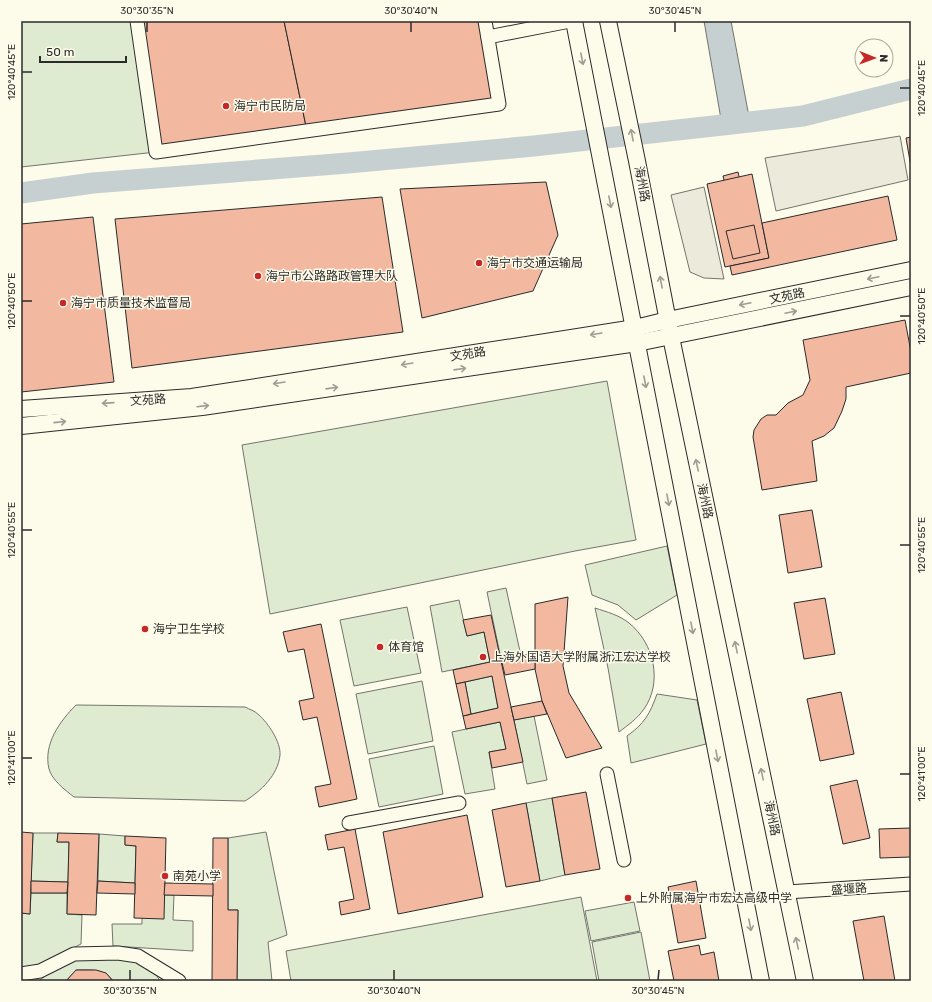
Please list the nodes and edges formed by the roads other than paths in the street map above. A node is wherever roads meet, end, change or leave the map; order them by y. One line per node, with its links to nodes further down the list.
1 (137, 21): 6 (street)
2 (485, 21): 6 (street)
3 (570, 21): 6 (street)
4 (574, 21): 10 (main road, one-way to 10)
5 (608, 21): 9 (main road, 海州路, one-way to 5)
6 (488, 37)
7 (911, 270): 9 (main road, 文苑路, one-way to 9)
8 (911, 287): 11 (main road, 文苑路, one-way to 8)
9 (668, 320): 10 (main road, 文苑路); 11 (main road, 海州路)
10 (636, 336): 11 (main road, 文苑路); 12 (main road, 文苑路, one-way to 12); 13 (main road, 文苑路, one-way to 10); 22 (main road, one-way to 22)
11 (670, 337): 19 (main road, 海州路, one-way to 11)
12 (21, 410)
13 (21, 426)
14 (607, 774): 17 (street)
15 (459, 802): 16 (street)
16 (349, 823)
17 (624, 860)
18 (911, 884): 19 (street, 盛堰路)
19 (787, 892): 23 (main road, 海州路, one-way to 19)
20 (21, 974): 21 (street)
21 (179, 981)
22 (761, 981)
23 (805, 981)

